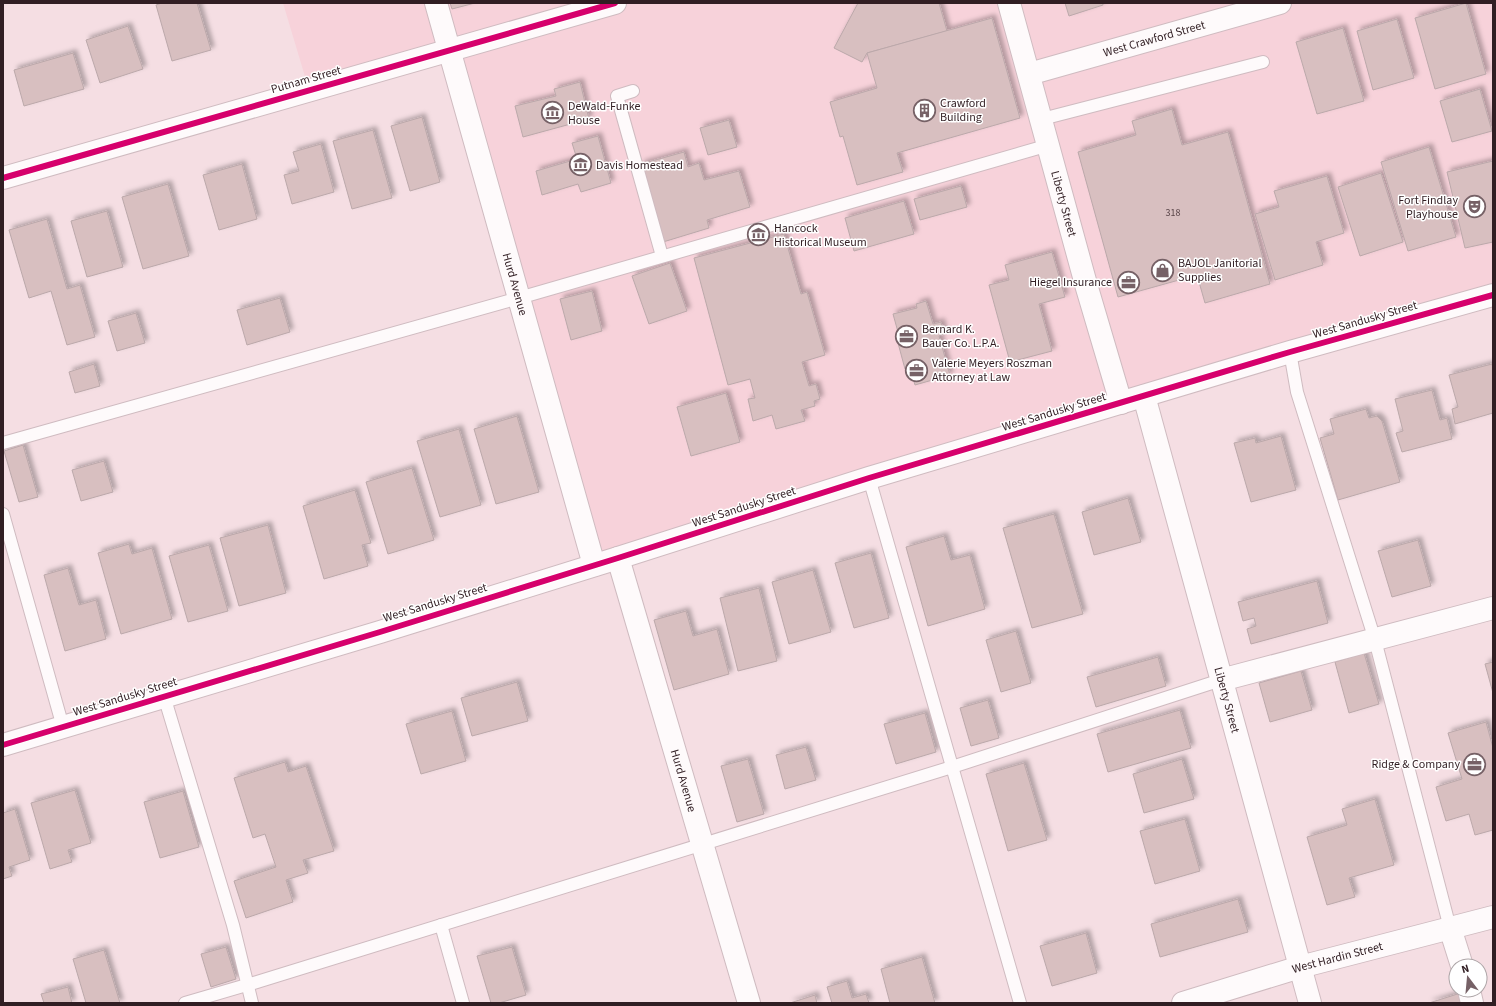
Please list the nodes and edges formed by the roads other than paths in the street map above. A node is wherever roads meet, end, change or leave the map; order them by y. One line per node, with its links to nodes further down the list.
1 (436, 3): 5 (street, Hurd Avenue)
2 (615, 3): 5 (street, Putnam Street)
3 (1009, 3): 7 (street, Liberty Street)
4 (1280, 3): 7 (street, West Crawford Street)
5 (449, 50): 11 (street, Putnam Street); 14 (street, Hurd Avenue)
6 (1263, 62): 9 (lane)
7 (1029, 74): 9 (street, Liberty Street)
8 (633, 91): 12 (lane)
9 (1042, 119): 10 (street, Liberty Street)
10 (1049, 145): 12 (lane); 17 (street, Liberty Street)
11 (3, 178)
12 (662, 256): 14 (lane)
13 (1493, 295): 15 (street, West Sandusky Street)
14 (519, 298): 18 (lane); 22 (street, Hurd Avenue)
15 (1290, 352): 16 (street, West Sandusky Street); 24 (lane)
16 (1144, 396): 17 (street, West Sandusky Street); 25 (street, Liberty Street)
17 (1121, 403): 19 (street, West Sandusky Street)
18 (3, 443)
19 (869, 478): 21 (street, West Sandusky Street); 29 (lane)
20 (3, 514): 27 (lane)
21 (618, 558): 22 (street, West Sandusky Street); 30 (street, Hurd Avenue)
22 (594, 565): 26 (street, West Sandusky Street)
23 (1493, 608): 24 (street)
24 (1375, 640): 25 (street); 33 (lane)
25 (1221, 680): 29 (lane); 35 (street, Liberty Street)
26 (164, 696): 27 (street, West Sandusky Street); 36 (lane)
27 (63, 726): 28 (street, West Sandusky Street)
28 (3, 745)
29 (952, 767): 30 (lane); 41 (lane)
30 (702, 844): 32 (lane); 40 (street, Hurd Avenue)
31 (1493, 916): 33 (street, West Hardin Street)
32 (441, 925): 36 (lane); 39 (lane)
33 (1450, 928): 34 (street); 35 (street, West Hardin Street)
34 (1459, 958)
35 (1300, 967): 42 (street, West Hardin Street); 43 (street, Liberty Street)
36 (247, 985): 37 (lane); 38 (lane)
37 (185, 1003)
38 (252, 1003)
39 (463, 1003)
40 (749, 1003)
41 (1020, 1003)
42 (1183, 1003)
43 (1310, 1003)

